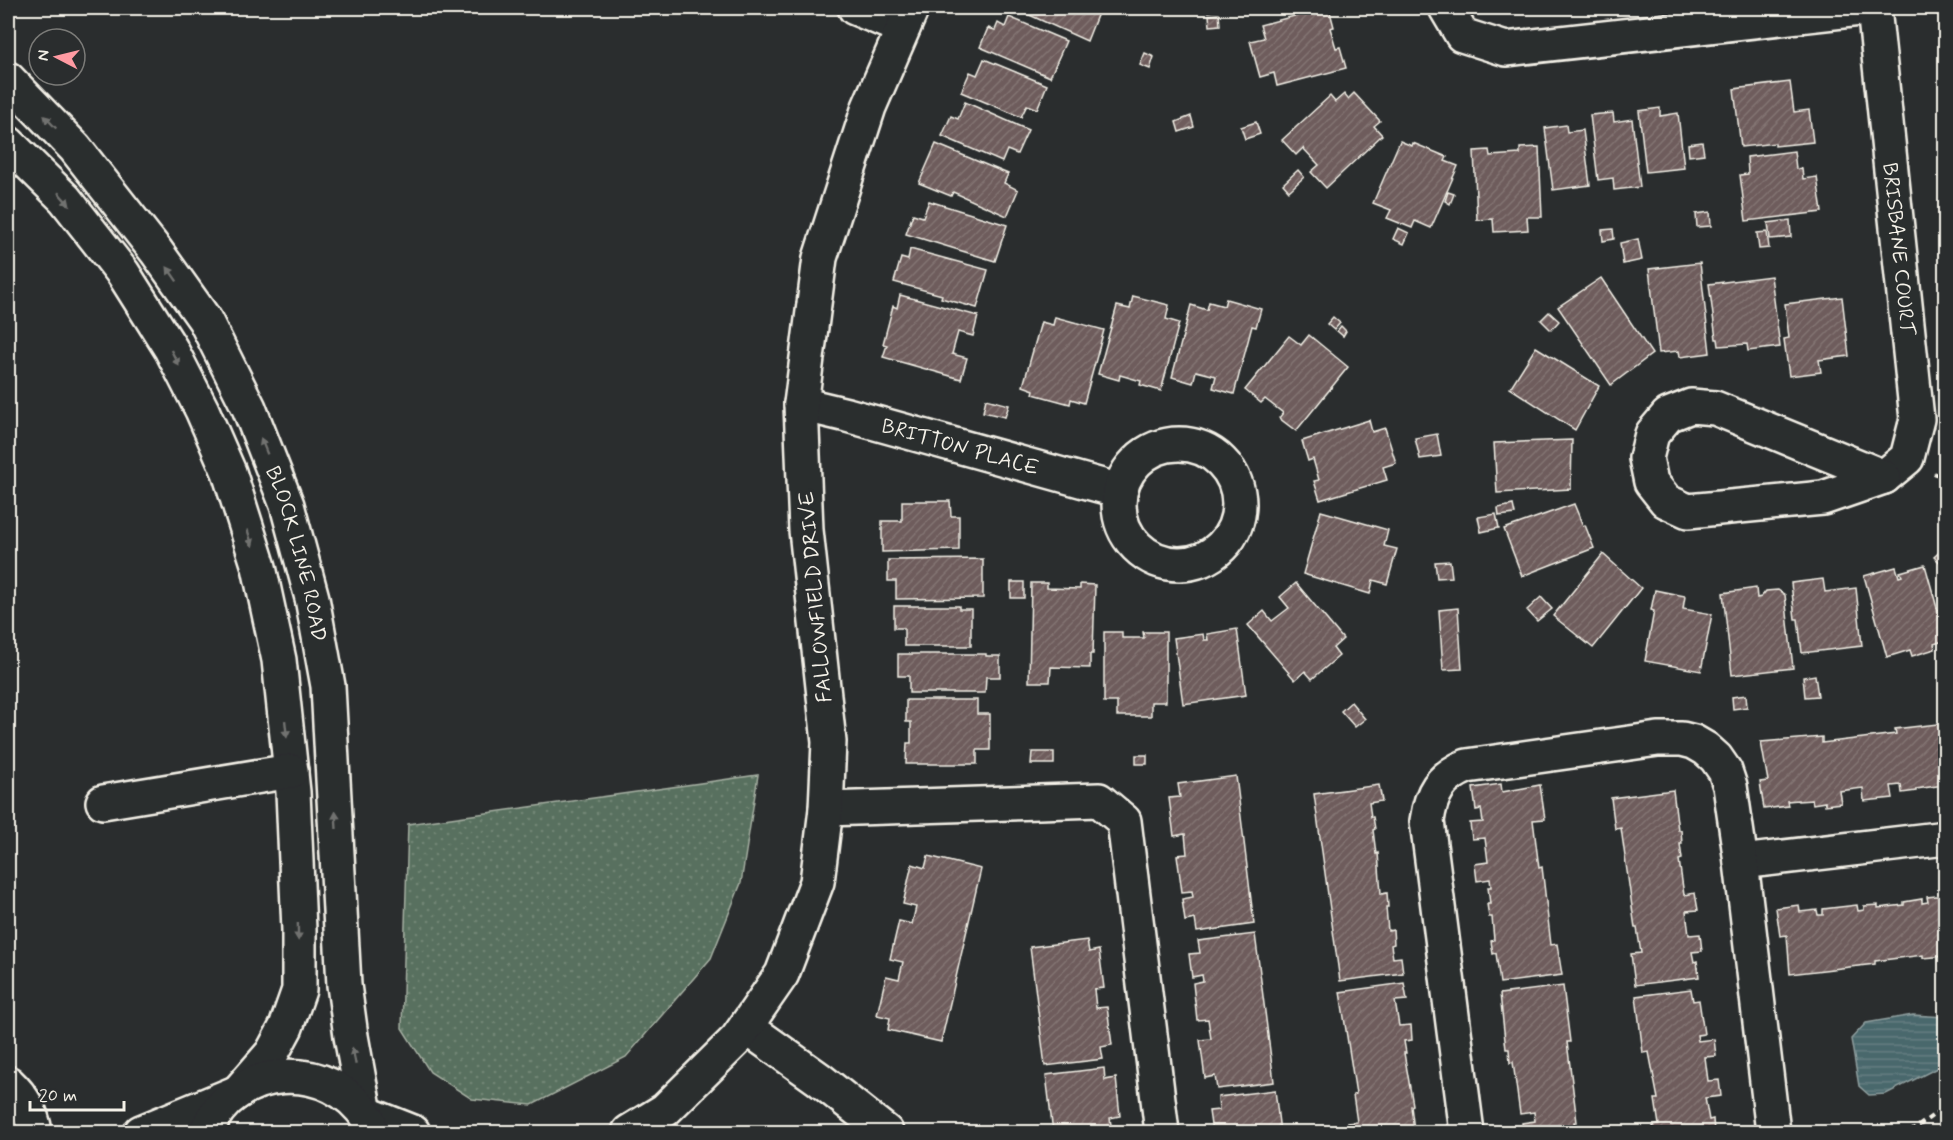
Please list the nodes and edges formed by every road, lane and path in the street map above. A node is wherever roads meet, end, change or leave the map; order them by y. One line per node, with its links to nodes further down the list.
1 (855, 8): 5 (street)
2 (1446, 8): 3 (street)
3 (1869, 8)
4 (1874, 8): 9 (street, BRISBANE COURT)
5 (907, 18): 8 (street, FALLOWFIELD DRIVE)
6 (8, 79): 20 (street, BLOCK LINE ROAD, one-way to 6)
7 (8, 143): 11 (street, BLOCK LINE ROAD, one-way to 11)
8 (801, 404): 10 (street, BRITTON PLACE); 13 (street, FALLOWFIELD DRIVE)
9 (1884, 477): 9 (street, BRISBANE COURT)
10 (1120, 491)
11 (291, 771): 12 (street); 18 (street, BLOCK LINE ROAD, one-way to 18)
12 (103, 802)
13 (826, 809): 16 (street, FALLOWFIELD DRIVE); 27 (street)
14 (1946, 838): 15 (street)
15 (1741, 862): 28 (street); 29 (street)
16 (746, 1027): 25 (street, FALLOWFIELD DRIVE); 26 (street)
17 (8, 1083): 21 (street)
18 (238, 1092): 20 (street); 22 (street); 23 (street, BLOCK LINE ROAD)
19 (1946, 1106): 30 (path)
20 (370, 1123): 24 (street)
21 (35, 1132)
22 (141, 1132)
23 (206, 1132)
24 (413, 1132)
25 (629, 1132)
26 (886, 1132)
27 (1162, 1132)
28 (1467, 1132)
29 (1773, 1132)
30 (1910, 1132)

